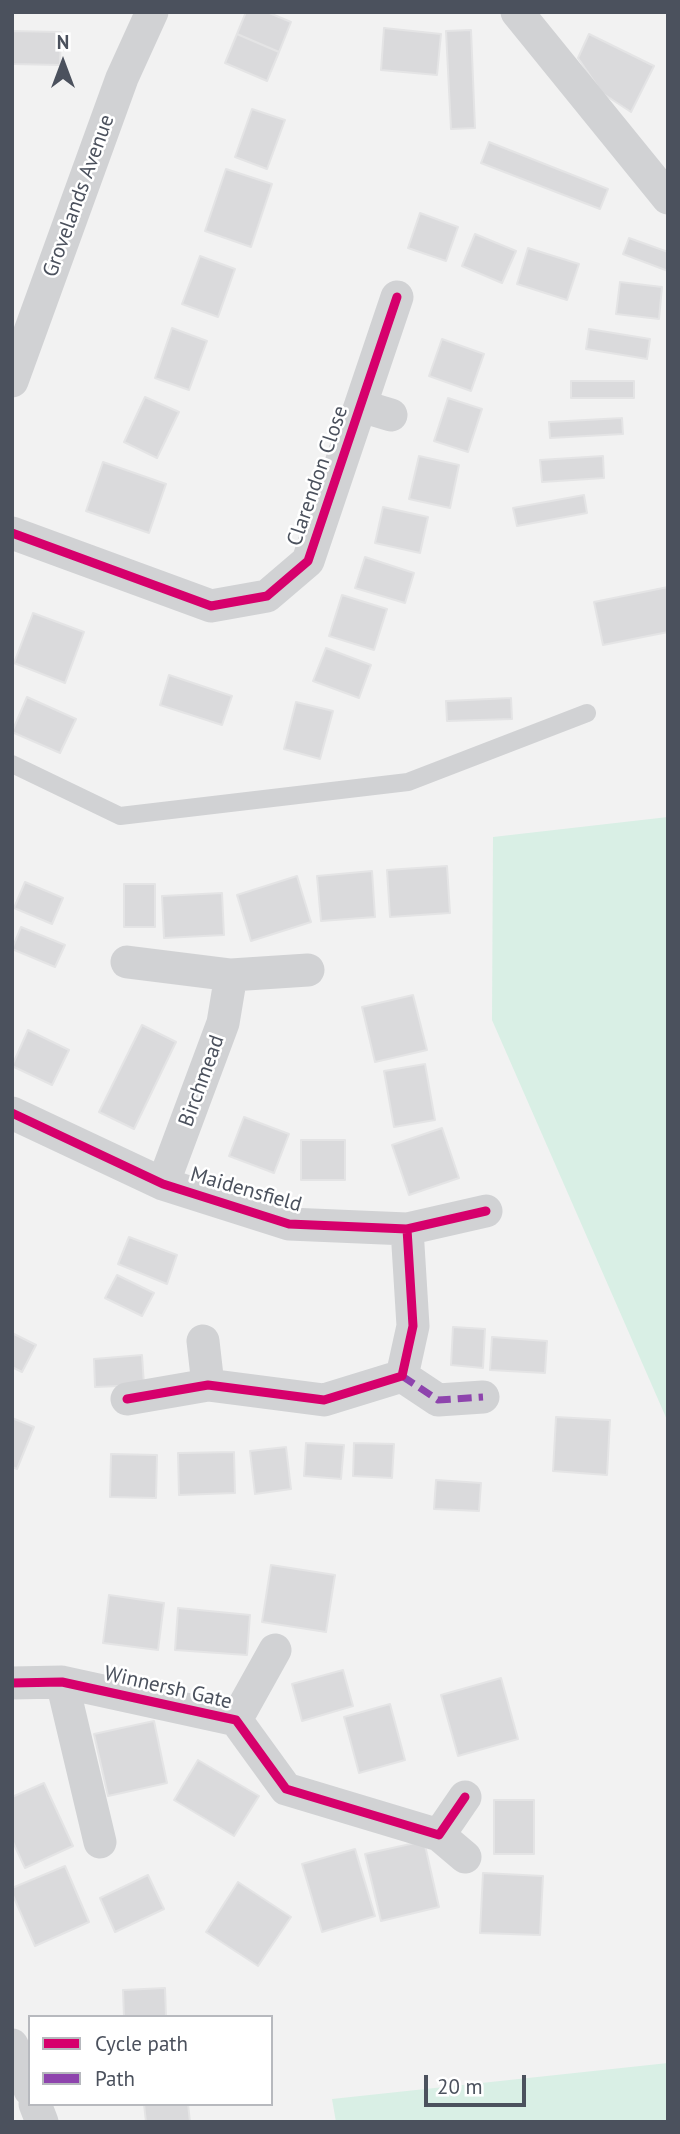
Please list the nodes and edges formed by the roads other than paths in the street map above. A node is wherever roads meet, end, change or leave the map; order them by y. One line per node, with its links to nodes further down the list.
1 (152, 12): 5 (street, Grovelands Avenue)
2 (517, 12): 3 (street)
3 (668, 198)
4 (397, 297): 6 (street, Clarendon Close)
5 (12, 382)
6 (12, 533)
7 (587, 713): 8 (lane)
8 (12, 764)
9 (127, 962): 11 (street)
10 (308, 970): 11 (street)
11 (231, 975): 13 (street, Birchmead)
12 (12, 1113): 13 (street, Maidensfield)
13 (163, 1184): 15 (street, Maidensfield)
14 (486, 1212): 15 (street, Maidensfield)
15 (407, 1229): 17 (street)
16 (202, 1341): 18 (street)
17 (402, 1376): 18 (street); 19 (street)
18 (208, 1385): 20 (street)
19 (483, 1397)
20 (127, 1399)
21 (275, 1650): 24 (street, Winnersh Gate)
22 (62, 1682): 23 (street, Winnersh Gate); 24 (street, Winnersh Gate); 27 (street)
23 (12, 1683)
24 (236, 1720): 26 (street, Winnersh Gate)
25 (465, 1797): 26 (street)
26 (439, 1835): 28 (street, Winnersh Gate)
27 (100, 1842)
28 (466, 1857)
29 (12, 2045): 30 (street)
30 (28, 2085)

